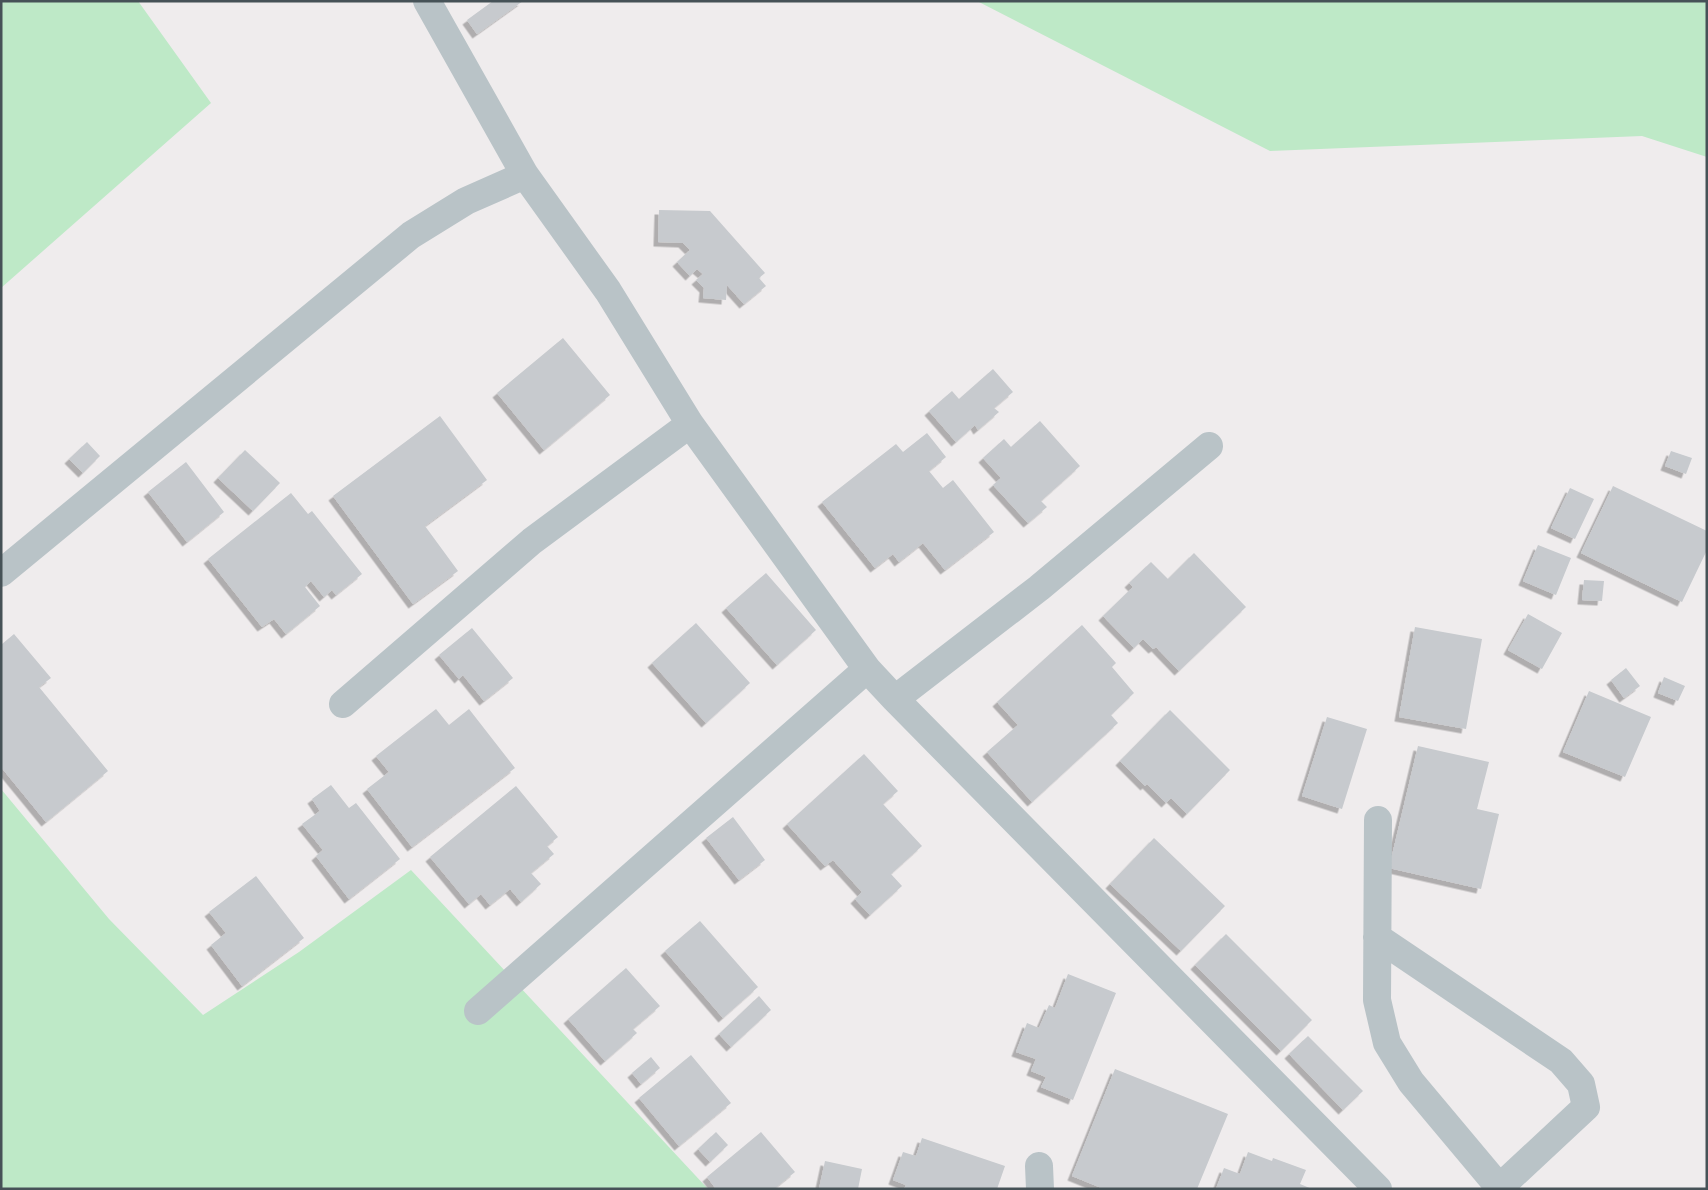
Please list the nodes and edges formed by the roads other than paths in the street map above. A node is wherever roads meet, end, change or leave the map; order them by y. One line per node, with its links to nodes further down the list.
1 (427, 1): 2 (street)
2 (525, 175): 3 (street); 5 (street)
3 (690, 424): 6 (street); 8 (street)
4 (1209, 446): 7 (street)
5 (1, 573)
6 (867, 669): 7 (street); 11 (street)
7 (895, 699): 13 (street)
8 (343, 704)
9 (1378, 820): 10 (street)
10 (1377, 938): 12 (street); 12 (street)
11 (478, 1011)
12 (1499, 1188)
13 (1378, 1189)

